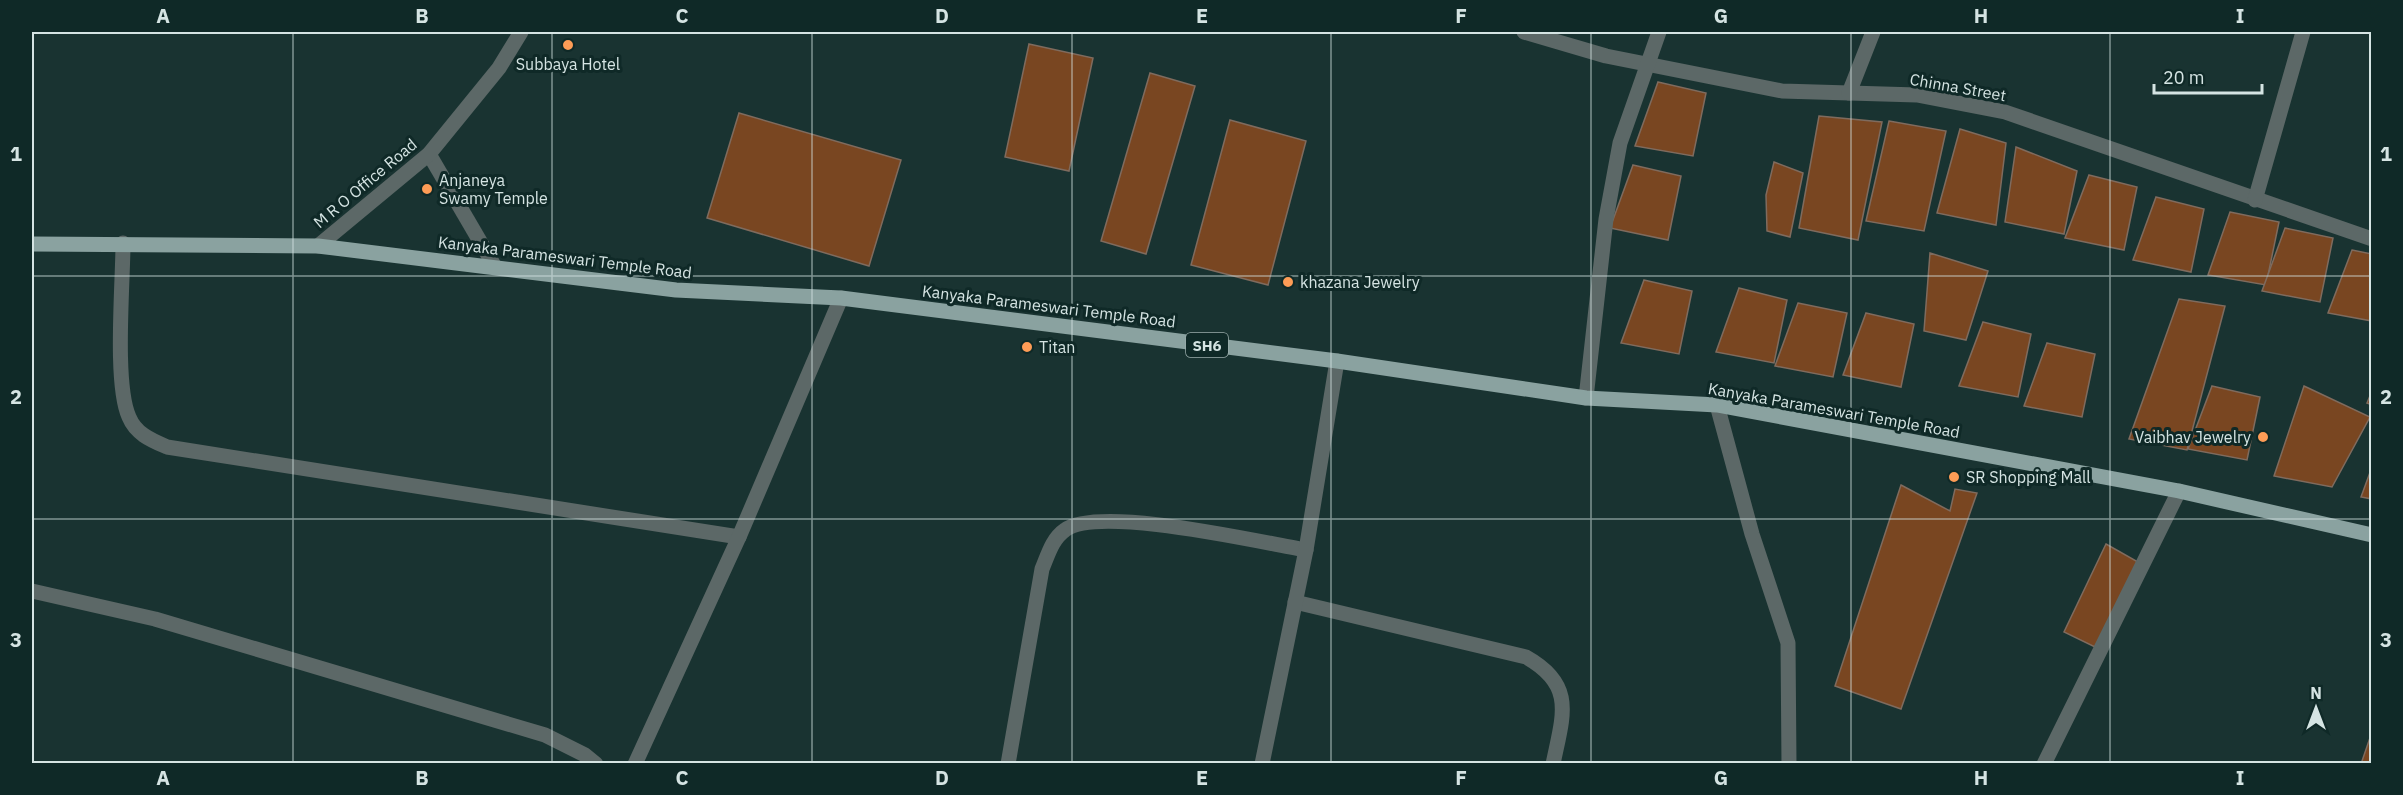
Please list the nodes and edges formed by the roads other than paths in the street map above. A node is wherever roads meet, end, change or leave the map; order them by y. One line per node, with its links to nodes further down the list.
1 (521, 32): 8 (street, M R O Office Road)
2 (1524, 32): 6 (street, Chinna Street)
3 (1659, 32): 6 (street)
4 (1873, 32): 7 (street)
5 (2303, 32): 9 (street)
6 (1646, 64): 7 (street, Chinna Street); 17 (street)
7 (1849, 93): 9 (street, Chinna Street)
8 (429, 154): 13 (street, M R O Office Road); 14 (street)
9 (2255, 200): 10 (street, Chinna Street)
10 (2372, 239)
11 (123, 243): 12 (main road, Kanyaka Parameswari Temple Road / SH6); 13 (main road, Kanyaka Parameswari Temple Road / SH6); 21 (street)
12 (32, 244)
13 (318, 246): 14 (main road, Kanyaka Parameswari Temple Road / SH6)
14 (495, 267): 15 (main road, Kanyaka Parameswari Temple Road / SH6)
15 (842, 298): 16 (main road, Kanyaka Parameswari Temple Road / SH6); 21 (street)
16 (1337, 361): 17 (main road, Kanyaka Parameswari Temple Road / SH6); 22 (street)
17 (1586, 398): 18 (main road, Kanyaka Parameswari Temple Road / SH6)
18 (1717, 405): 19 (main road, Kanyaka Parameswari Temple Road / SH6); 30 (street)
19 (2179, 491): 20 (main road, Kanyaka Parameswari Temple Road / SH6); 31 (street)
20 (2372, 535)
21 (740, 537): 26 (street)
22 (1306, 550): 24 (street); 27 (street)
23 (32, 591): 25 (street)
24 (1295, 602): 28 (street); 29 (street)
25 (597, 764)
26 (635, 764)
27 (1008, 764)
28 (1262, 764)
29 (1553, 764)
30 (1790, 764)
31 (2044, 764)

